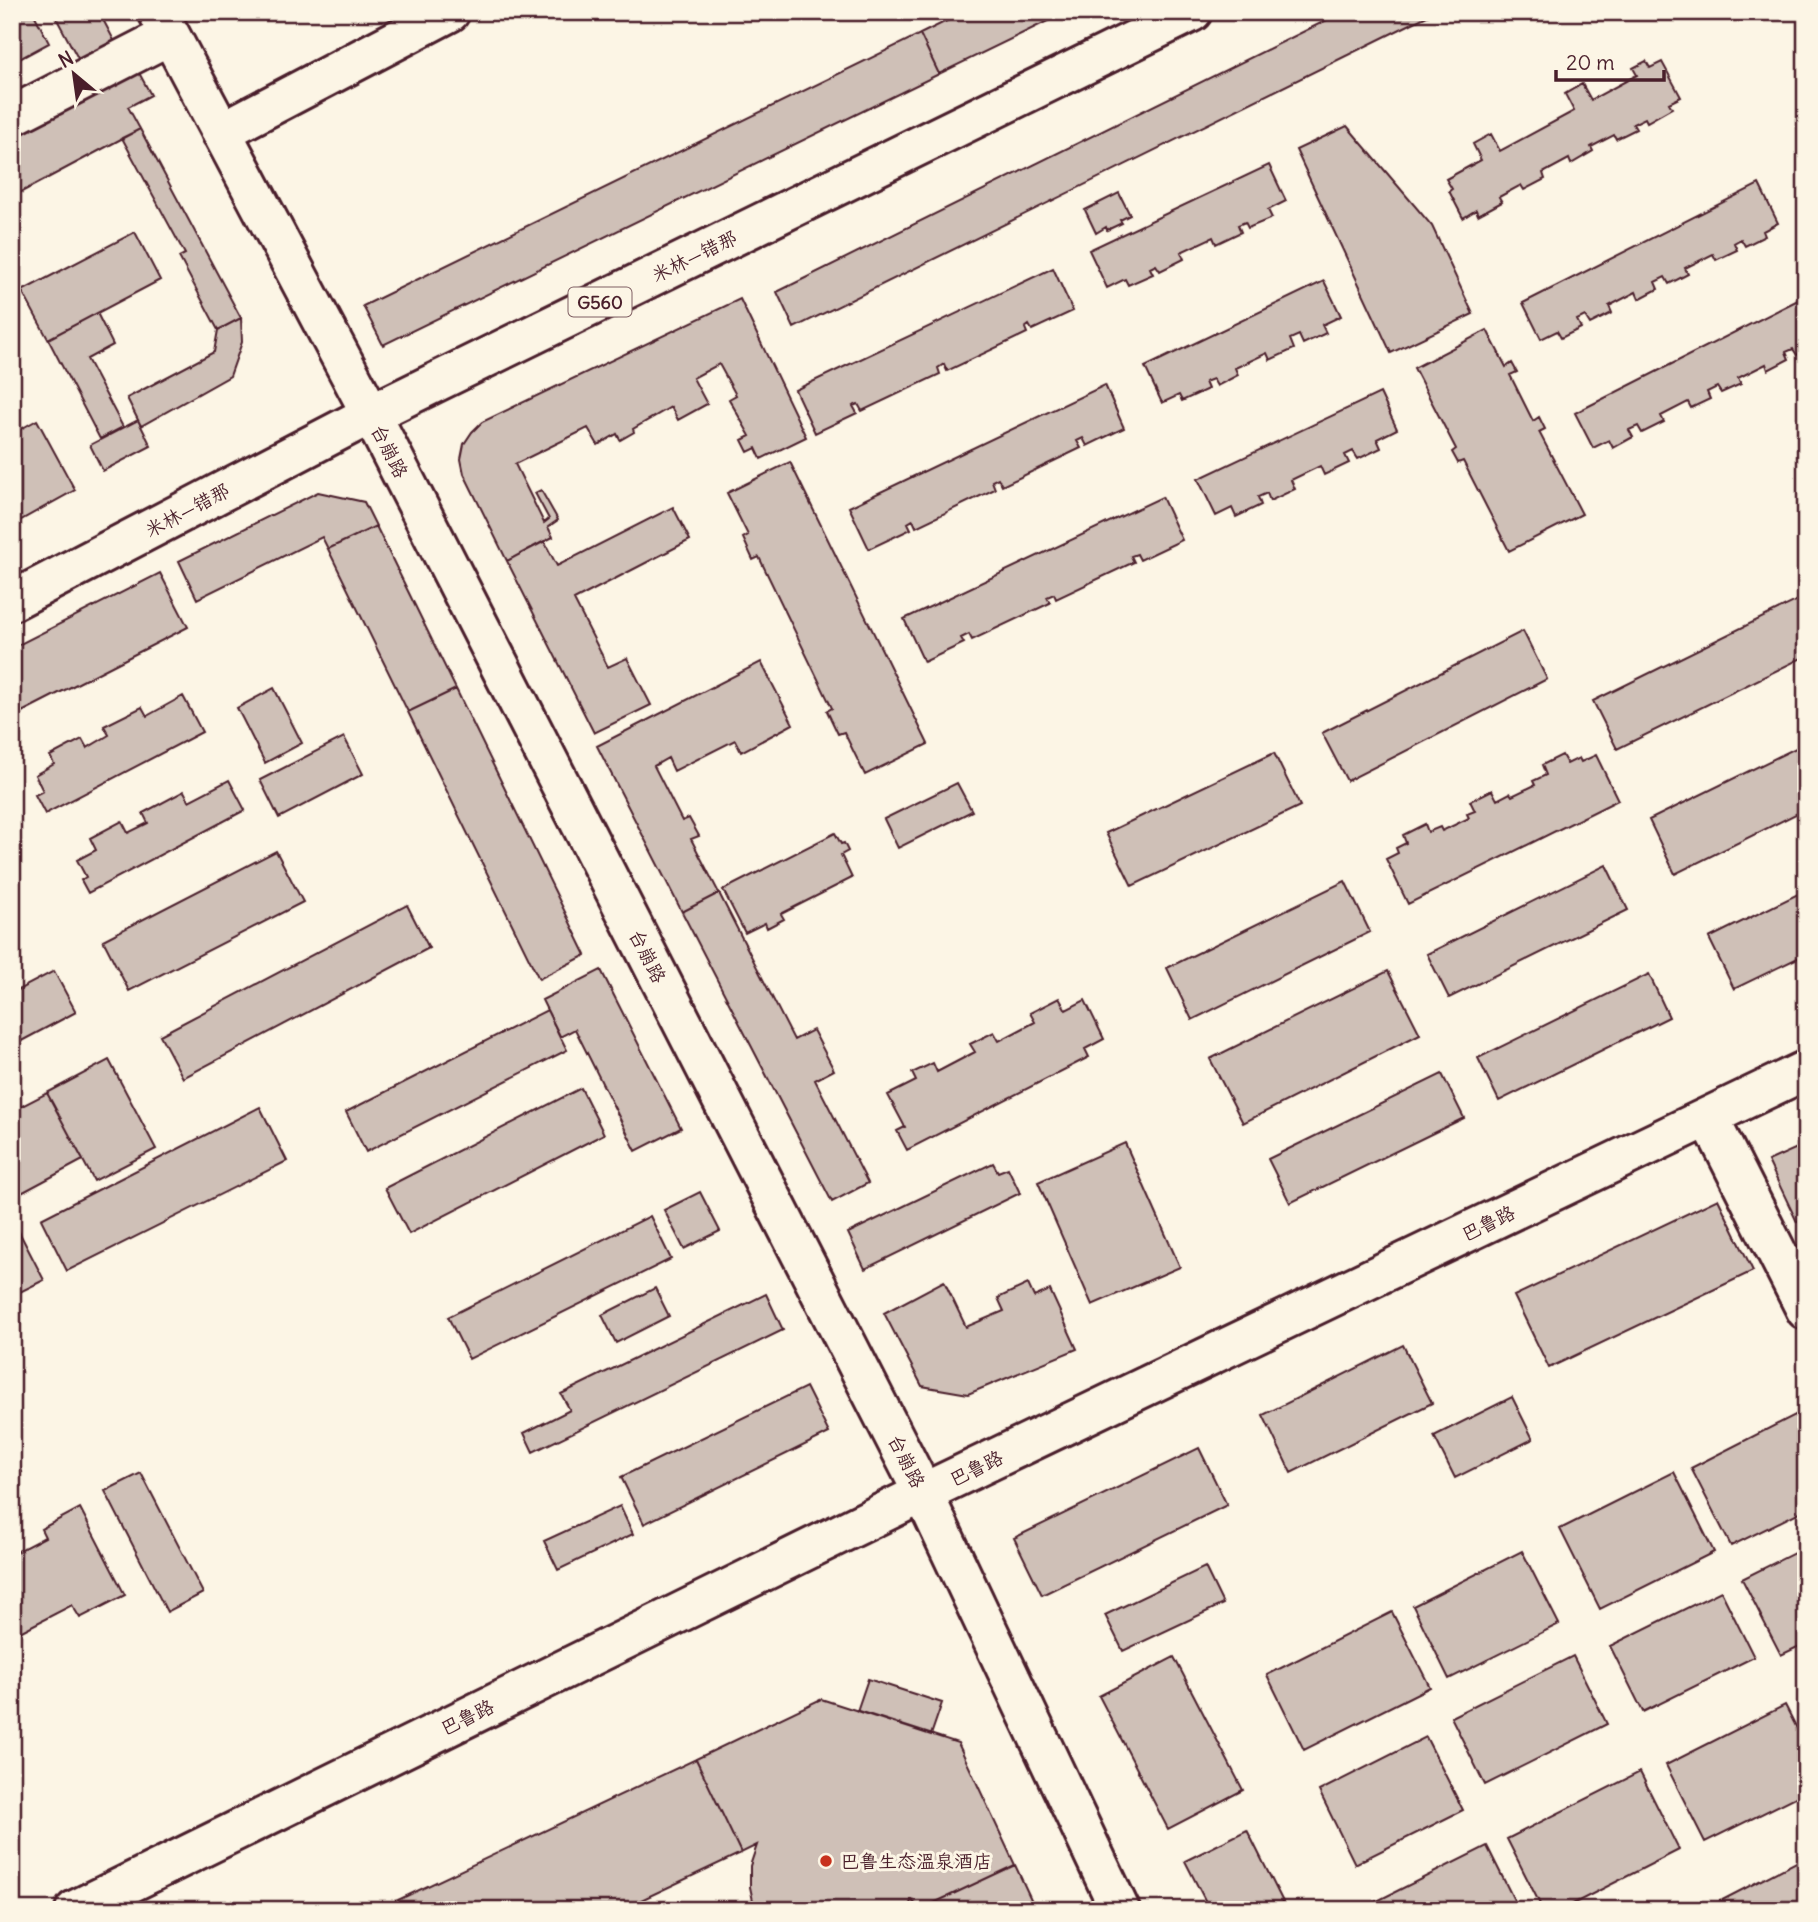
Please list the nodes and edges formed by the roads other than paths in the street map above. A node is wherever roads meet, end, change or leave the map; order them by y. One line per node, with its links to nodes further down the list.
1 (1192, 12): 6 (main road, 米林—错那 / G560)
2 (427, 18): 5 (main road)
3 (164, 24): 4 (main road); 5 (main road, 台崩路)
4 (12, 116)
5 (221, 132): 6 (main road, 台崩路)
6 (370, 414): 7 (main road, 米林—错那 / G560); 11 (main road, 台崩路)
7 (12, 601)
8 (1806, 1070): 9 (main road, 巴鲁路)
9 (1709, 1118): 10 (main road); 11 (main road, 巴鲁路)
10 (1806, 1310)
11 (923, 1493): 12 (main road, 巴鲁路); 13 (main road, 台崩路)
12 (93, 1907)
13 (1120, 1910)

